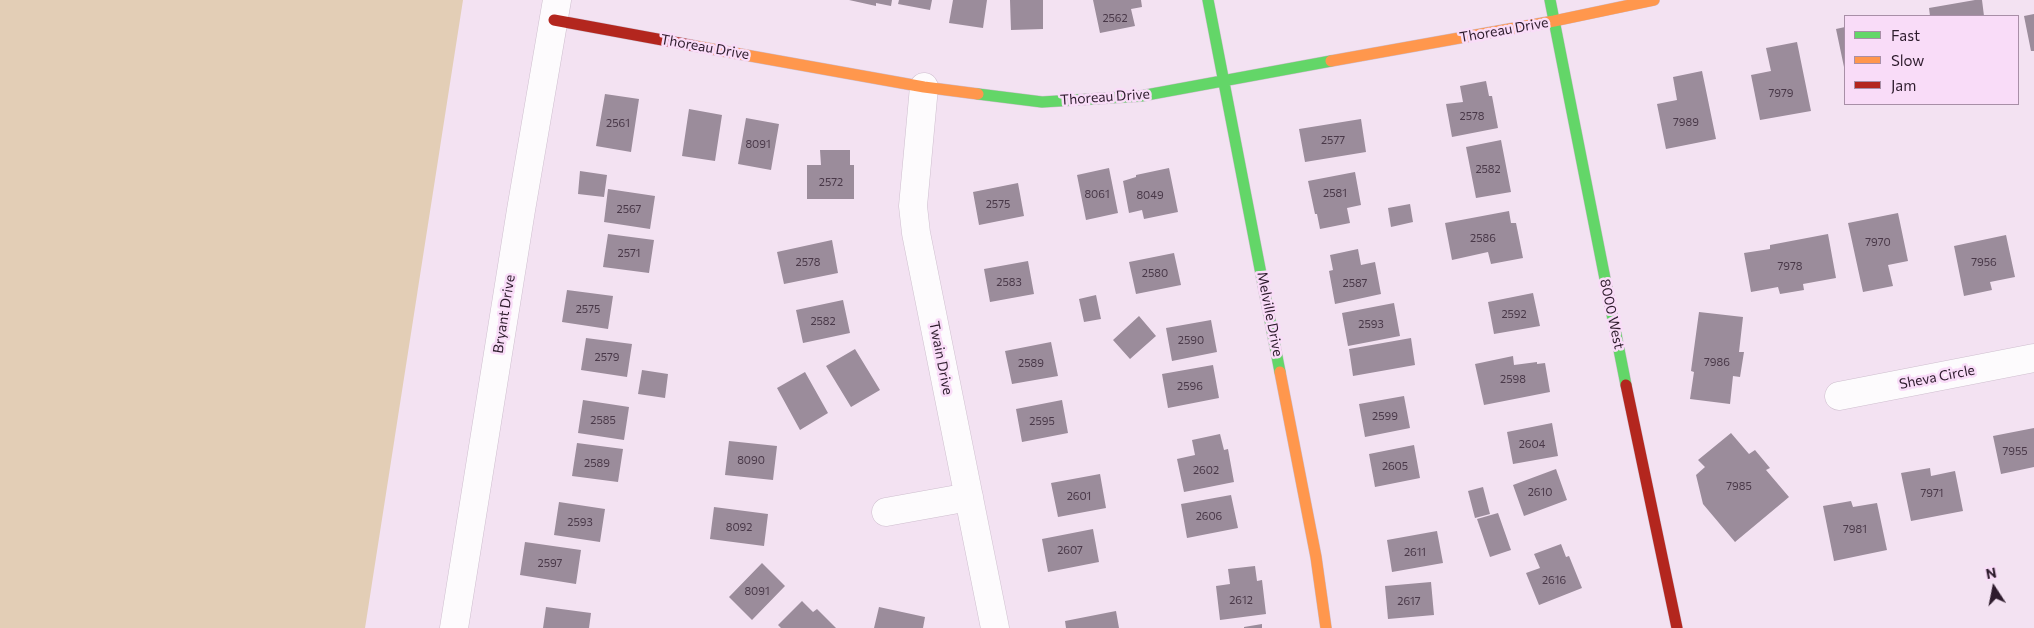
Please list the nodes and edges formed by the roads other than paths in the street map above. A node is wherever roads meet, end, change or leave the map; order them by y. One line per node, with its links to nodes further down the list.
1 (1208, 0): 6 (street, Melville Drive)
2 (1550, 0): 5 (street, 8000 West)
3 (1654, 0): 5 (street, Thoreau Drive)
4 (556, 10): 7 (street, Thoreau Drive); 12 (street, Bryant Drive)
5 (1554, 21): 6 (street, Thoreau Drive); 15 (street, 8000 West)
6 (1224, 80): 7 (street, Thoreau Drive); 14 (street, Melville Drive)
7 (924, 86): 10 (street, Twain Drive)
8 (2034, 358): 9 (street, Sheva Circle)
9 (1839, 396)
10 (969, 497): 11 (street); 13 (street, Twain Drive)
11 (886, 512)
12 (454, 628)
13 (995, 628)
14 (1326, 628)
15 (1677, 628)

